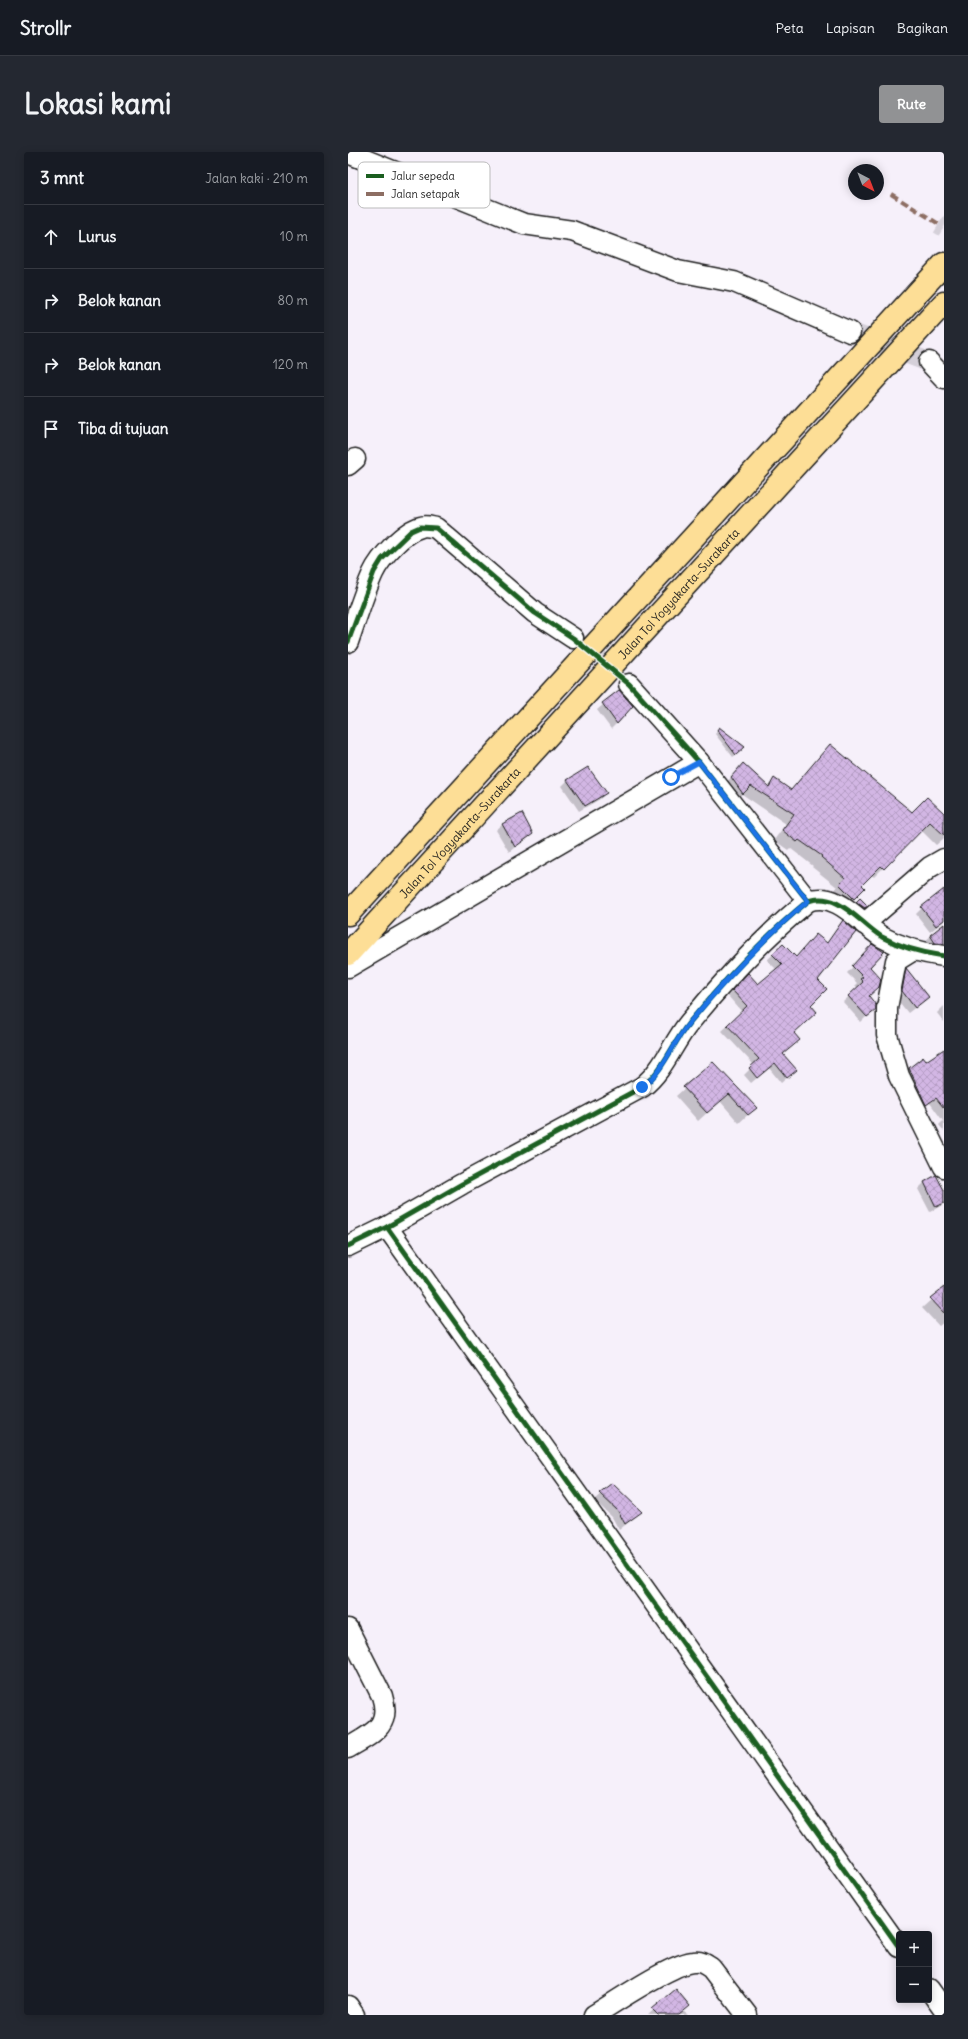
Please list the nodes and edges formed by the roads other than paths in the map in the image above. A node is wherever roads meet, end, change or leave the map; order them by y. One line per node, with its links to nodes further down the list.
1 (348, 153): 2 (street)
2 (370, 162)
3 (484, 208): 6 (street)
4 (944, 264): 15 (highway)
5 (944, 303): 17 (highway, Jalan Tol Yogyakarta–Surakarta)
6 (850, 332)
7 (929, 362): 8 (street)
8 (944, 378)
9 (573, 638): 10 (street)
10 (348, 642)
11 (629, 684): 12 (street)
12 (699, 762): 14 (street); 20 (street)
13 (944, 859): 16 (street)
14 (808, 901): 16 (street); 22 (street)
15 (348, 914)
16 (864, 924): 18 (street)
17 (348, 954)
18 (904, 956): 19 (street); 21 (street)
19 (944, 956)
20 (348, 967)
21 (944, 1167)
22 (387, 1227): 23 (street); 26 (street)
23 (348, 1246)
24 (348, 1629): 25 (street)
25 (348, 1748)
26 (896, 1943)
27 (932, 1993): 29 (street)
28 (348, 2006): 30 (street)
29 (944, 2010)
30 (354, 2015)
31 (594, 2015): 32 (street)
32 (747, 2015)

